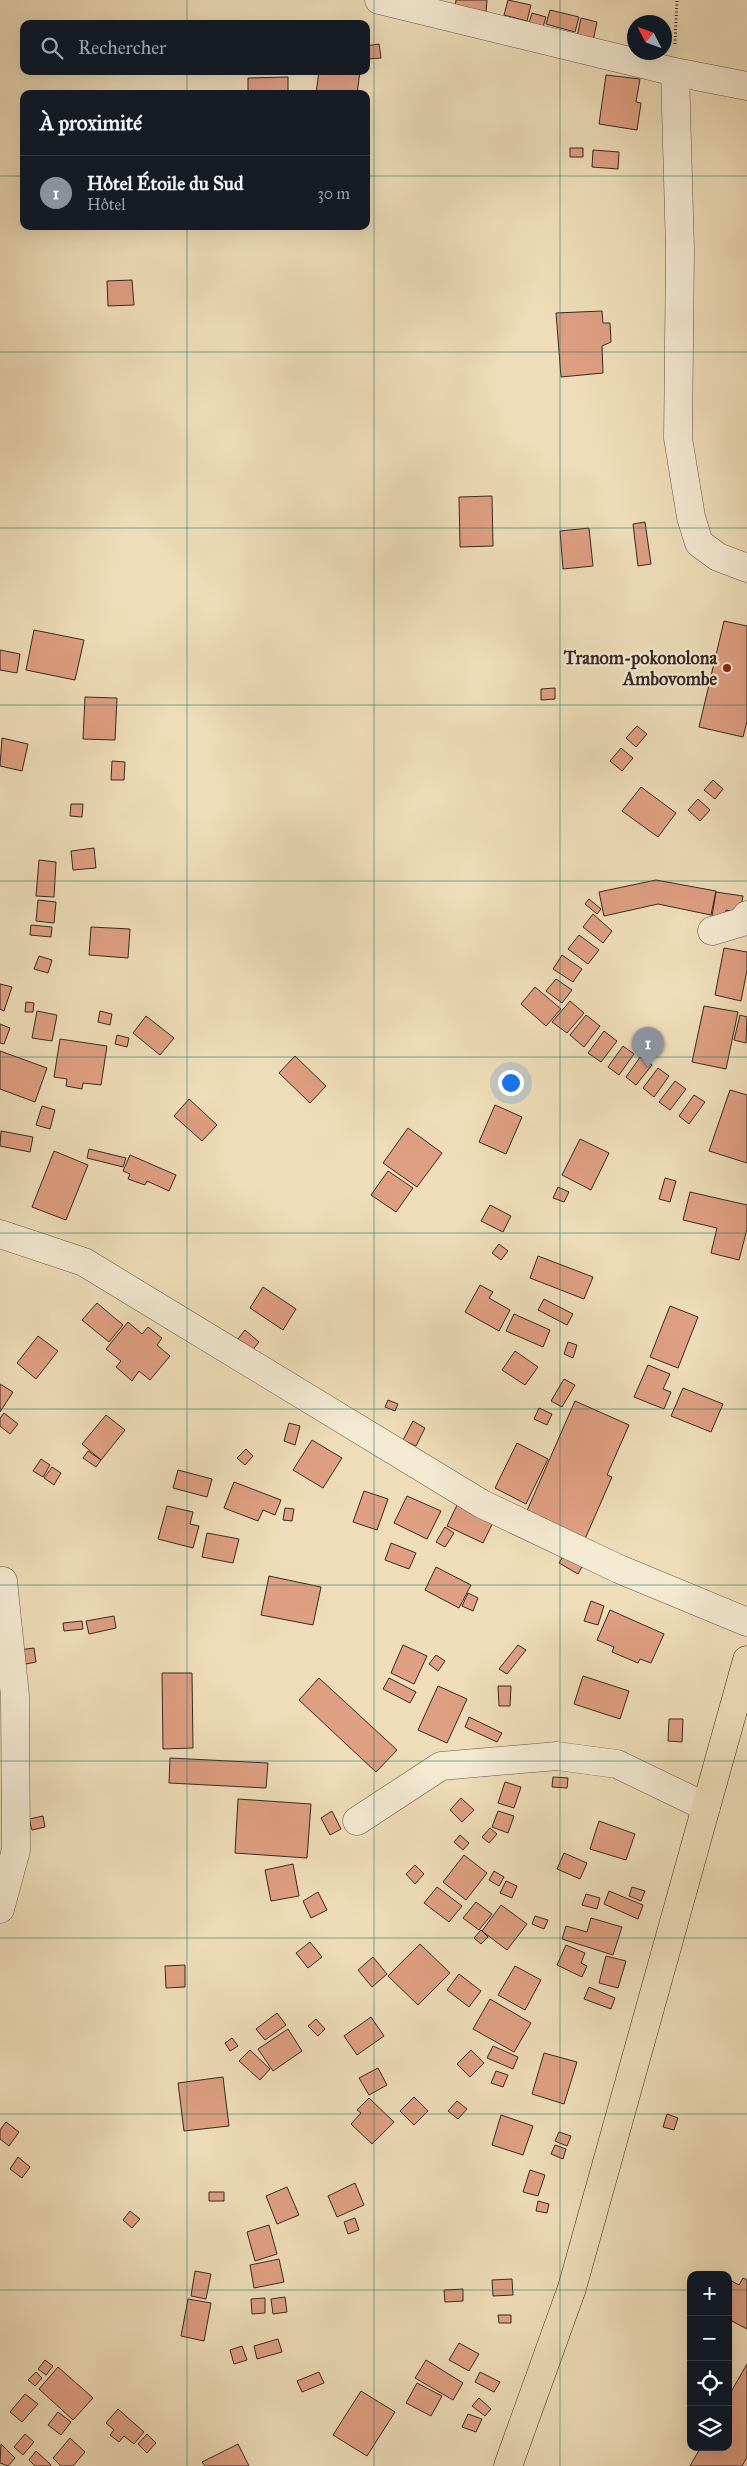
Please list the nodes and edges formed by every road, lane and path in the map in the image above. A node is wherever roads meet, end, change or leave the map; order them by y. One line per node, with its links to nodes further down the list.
1 (379, 0): 3 (street)
2 (677, 0): 3 (path)
3 (674, 72): 4 (street); 5 (street)
4 (747, 86)
5 (747, 568)
6 (747, 915): 7 (street)
7 (712, 931)
8 (0, 1234): 10 (street)
9 (3, 1581): 14 (street)
10 (747, 1622)
11 (747, 1660): 12 (main road)
12 (706, 1807): 13 (street); 15 (main road)
13 (357, 1821)
14 (0, 1909)
15 (508, 2466)

